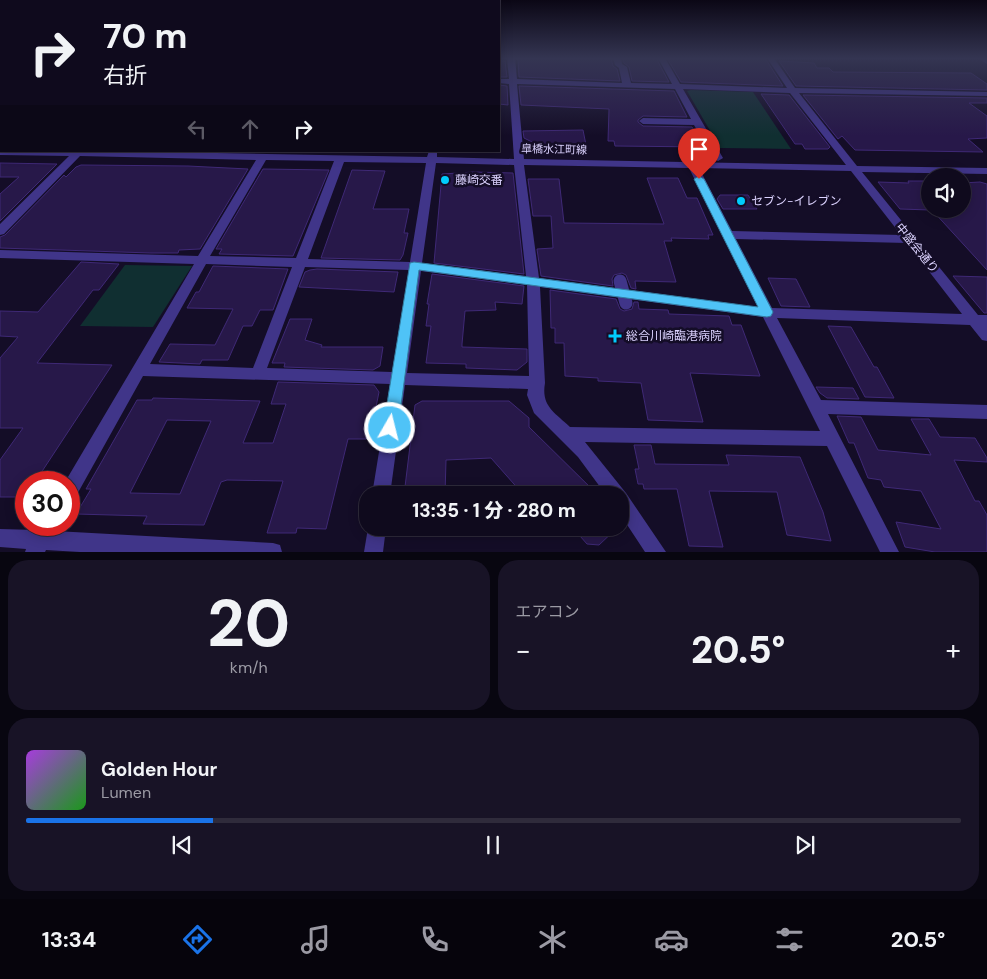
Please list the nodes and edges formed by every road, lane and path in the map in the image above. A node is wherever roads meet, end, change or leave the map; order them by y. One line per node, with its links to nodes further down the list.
1 (513, 84): 16 (street)
2 (576, 84): 5 (street)
3 (676, 84): 6 (street)
4 (788, 84): 7 (street, 中盛会通り)
5 (627, 86): 6 (street)
6 (678, 87): 7 (street); 10 (street)
7 (793, 91): 8 (street); 20 (street, 中盛会通り)
8 (987, 94)
9 (643, 121): 10 (street)
10 (698, 122): 18 (street)
11 (0, 152): 12 (street, 皐橋水江町線)
12 (79, 152): 15 (street, 皐橋水江町線); 23 (street)
13 (399, 152): 14 (street, 皐橋水江町線)
14 (432, 156): 16 (street, 皐橋水江町線); 17 (street, 皐橋水江町線); 29 (street)
15 (263, 157): 17 (street, 皐橋水江町線); 27 (street)
16 (519, 157): 18 (street, 皐橋水江町線); 21 (street, 皐橋水江町線); 31 (street)
17 (340, 158): 28 (street)
18 (718, 158): 20 (street, 皐橋水江町線)
19 (987, 163): 20 (street, 皐橋水江町線)
20 (850, 164): 21 (street, 皐橋水江町線); 22 (street, 皐橋水江町線); 25 (street, 中盛会通り)
21 (692, 165): 24 (street)
22 (987, 171)
23 (0, 231)
24 (727, 235): 25 (street); 33 (street)
25 (910, 239): 34 (street, 中盛会通り)
26 (0, 254): 27 (street)
27 (202, 259): 28 (street); 36 (street)
28 (300, 262): 29 (street); 37 (street)
29 (414, 266): 31 (street); 38 (street)
30 (620, 281): 32 (street, bridge)
31 (532, 282): 33 (street); 39 (street)
32 (626, 303)
33 (767, 312): 34 (street); 40 (street)
34 (981, 320): 35 (street, 中盛会通り)
35 (987, 336)
36 (140, 370): 37 (street); 44 (street)
37 (258, 373): 38 (street)
38 (398, 378): 39 (street); 45 (street)
39 (537, 383): 42 (street)
40 (816, 407): 41 (street); 43 (street)
41 (987, 412)
42 (566, 434): 43 (street); 46 (street)
43 (832, 439): 54 (street)
44 (80, 473)
45 (382, 486)
46 (610, 486)
47 (629, 512): 53 (street)
48 (375, 536): 52 (street)
49 (0, 538): 50 (street)
50 (41, 539): 51 (street)
51 (273, 552)
52 (373, 552)
53 (657, 552)
54 (890, 552)

